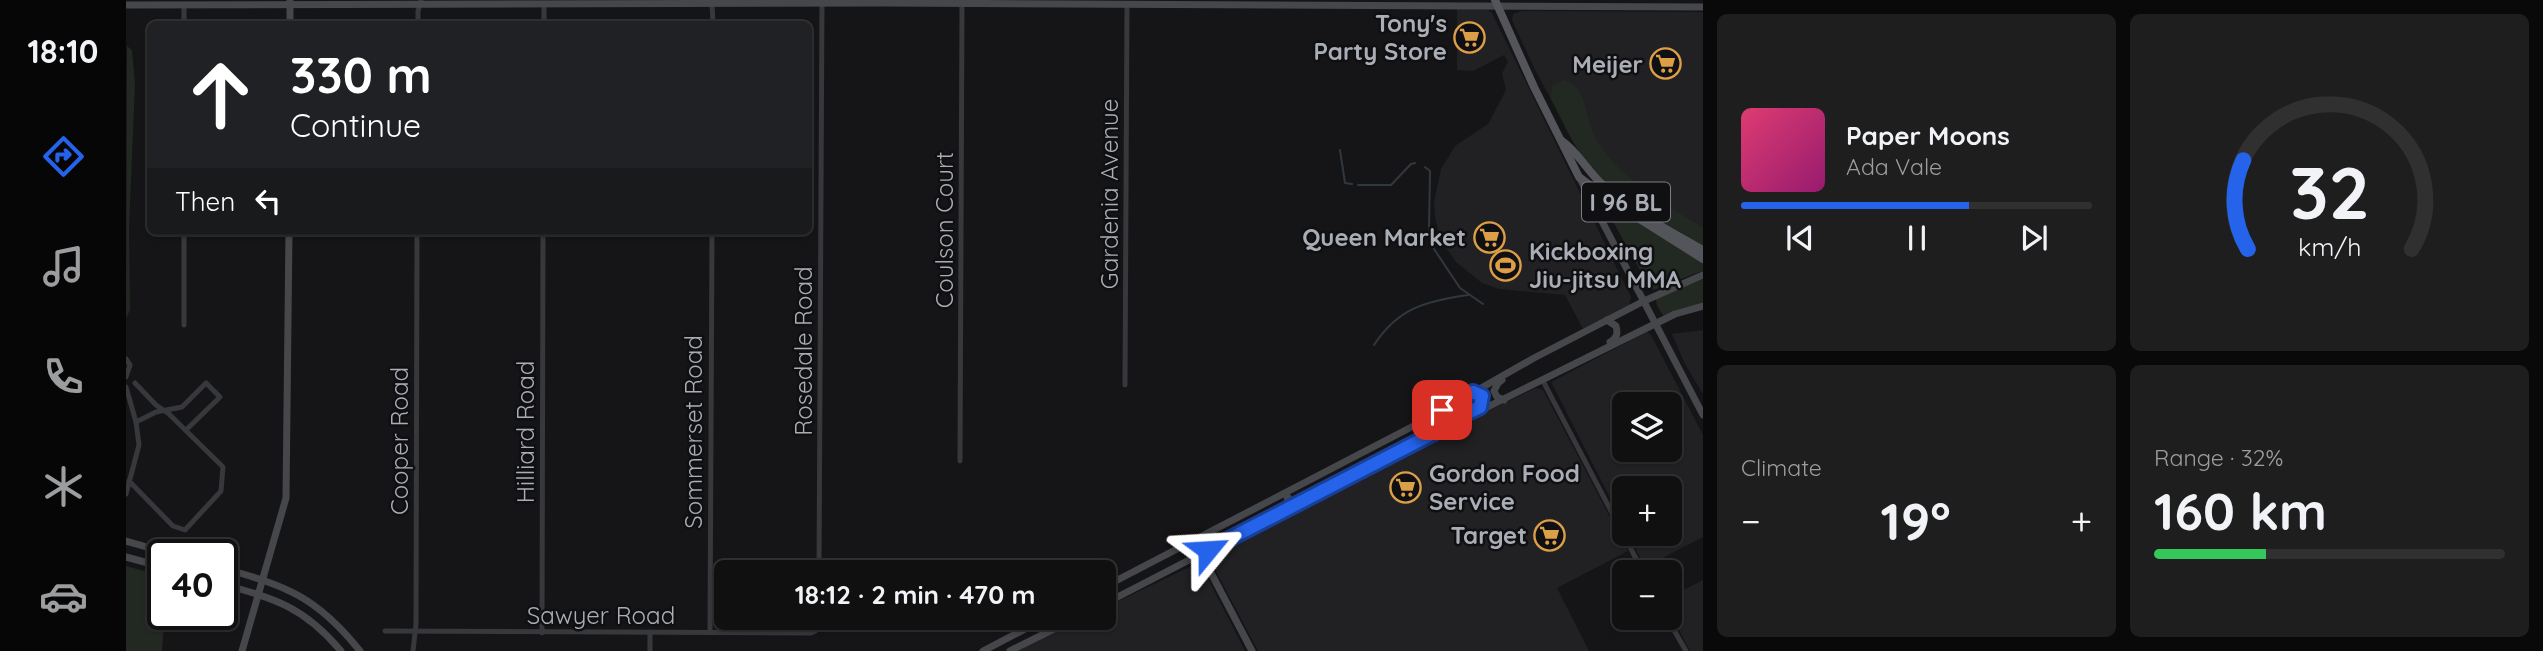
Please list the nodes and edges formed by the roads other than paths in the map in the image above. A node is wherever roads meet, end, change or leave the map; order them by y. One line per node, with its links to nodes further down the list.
1 (649, 1): 5 (street); 12 (street)
2 (290, 2): 3 (street); 18 (street); 21 (street)
3 (421, 2): 4 (street); 22 (street)
4 (500, 2): 14 (street)
5 (574, 2): 14 (street)
6 (742, 2): 12 (street); 15 (street)
7 (882, 2): 8 (street); 15 (street)
8 (962, 2): 16 (street); 58 (street, Coulson Court)
9 (1308, 2): 10 (street); 16 (street)
10 (1403, 2): 11 (street)
11 (1496, 2): 13 (street); 25 (main road, I 96 BL)
12 (712, 3): 24 (street)
13 (1661, 3): 19 (street)
14 (544, 4): 23 (street)
15 (822, 4): 70 (street, Rosedale Road)
16 (1127, 4): 46 (street, Gardenia Avenue)
17 (126, 5): 18 (street)
18 (184, 5): 20 (street)
19 (1703, 7)
20 (184, 21)
21 (290, 21)
22 (418, 21)
23 (544, 21)
24 (713, 21)
25 (1560, 139): 26 (main road, I 96 BL); 32 (main road, I 96 BL)
26 (1579, 177): 33 (main road, I 96 BL); 35 (street)
27 (184, 235): 39 (street)
28 (289, 235): 74 (street)
29 (417, 235): 86 (street, Cooper Road)
30 (543, 235): 89 (street, Hilliard Road)
31 (712, 235): 88 (street, Sommerset Road)
32 (1703, 250)
33 (1703, 259)
34 (1703, 275): 35 (street)
35 (1644, 301): 37 (street); 38 (street)
36 (1703, 306): 38 (street)
37 (1608, 320): 40 (street); 42 (street)
38 (1656, 324): 42 (street); 52 (street)
39 (184, 326)
40 (1553, 349): 48 (street); 50 (street)
41 (126, 359): 43 (street)
42 (1562, 372): 44 (street)
43 (126, 377)
44 (1544, 381): 50 (street); 71 (street)
45 (135, 383): 51 (street)
46 (1125, 385)
47 (126, 387): 54 (street)
48 (1473, 392): 49 (street); 56 (street)
49 (1460, 400): 57 (street); 59 (street)
50 (1504, 400): 56 (street)
51 (163, 410): 54 (street); 55 (street); 55 (street)
52 (1703, 415)
53 (126, 420): 54 (street)
54 (136, 420): 60 (street)
55 (186, 430): 60 (street)
56 (1434, 433): 57 (street)
57 (1423, 439): 63 (street)
58 (960, 461)
59 (1346, 462): 62 (street); 63 (street)
60 (128, 482): 61 (street)
61 (126, 494)
62 (1284, 494): 65 (street); 66 (street)
63 (1307, 499): 65 (street)
64 (126, 541): 67 (street)
65 (1226, 541): 68 (street)
66 (1183, 546): 75 (street); 77 (street)
67 (147, 547)
68 (1201, 554): 77 (street); 98 (street)
69 (126, 557): 72 (street)
70 (819, 560)
71 (1637, 560)
72 (147, 563)
73 (238, 572): 74 (street)
74 (263, 579): 78 (street); 90 (street)
75 (1116, 581)
76 (238, 588): 78 (street)
77 (1136, 588): 79 (street)
78 (258, 594): 80 (street); 91 (street)
79 (1116, 597)
80 (318, 626): 90 (street); 92 (street)
81 (817, 630): 88 (street, Sawyer Road)
82 (1023, 630): 96 (street)
83 (1051, 630): 97 (street)
84 (1674, 630): 99 (street)
85 (385, 631): 86 (street, Sawyer Road)
86 (414, 632): 89 (street, Sawyer Road); 94 (street, Cooper Road)
87 (650, 632): 88 (street, Sawyer Road); 89 (street, Sawyer Road); 95 (street)
88 (710, 632)
89 (542, 633)
90 (353, 642): 93 (street)
91 (242, 651)
92 (341, 651)
93 (360, 651)
94 (412, 651)
95 (650, 651)
96 (983, 651)
97 (1010, 651)
98 (1252, 651)
99 (1686, 651)

